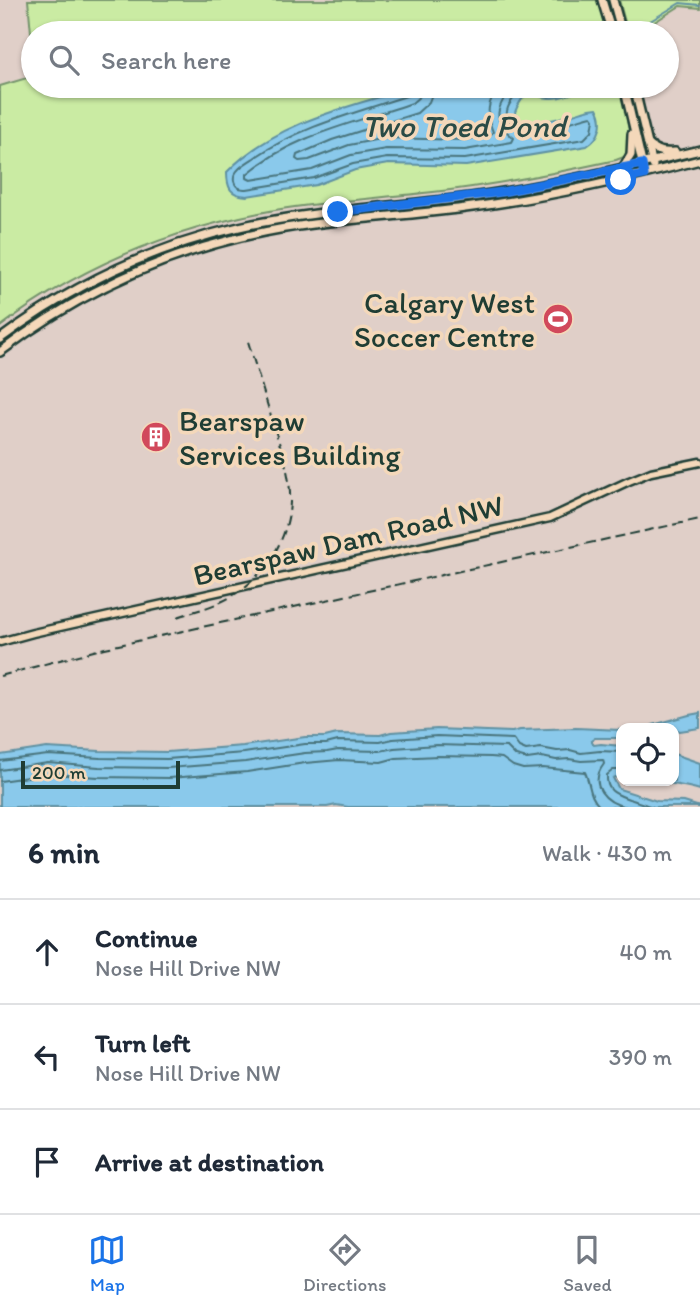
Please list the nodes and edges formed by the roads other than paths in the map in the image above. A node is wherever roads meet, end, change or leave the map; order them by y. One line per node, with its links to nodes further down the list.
1 (602, 0): 3 (street)
2 (613, 0): 4 (street)
3 (608, 21)
4 (619, 21)
5 (627, 98): 7 (street)
6 (637, 98): 8 (street)
7 (631, 118): 12 (street); 13 (street)
8 (648, 144): 9 (street); 11 (street)
9 (700, 149): 11 (street)
10 (700, 160): 14 (street)
11 (652, 161): 12 (street); 14 (street)
12 (642, 164): 13 (street); 15 (street)
13 (622, 168): 16 (street)
14 (654, 172): 15 (street)
15 (644, 175): 17 (street)
16 (0, 339)
17 (0, 352)
18 (700, 462): 19 (street, Bearspaw Dam Road NW)
19 (0, 642)

